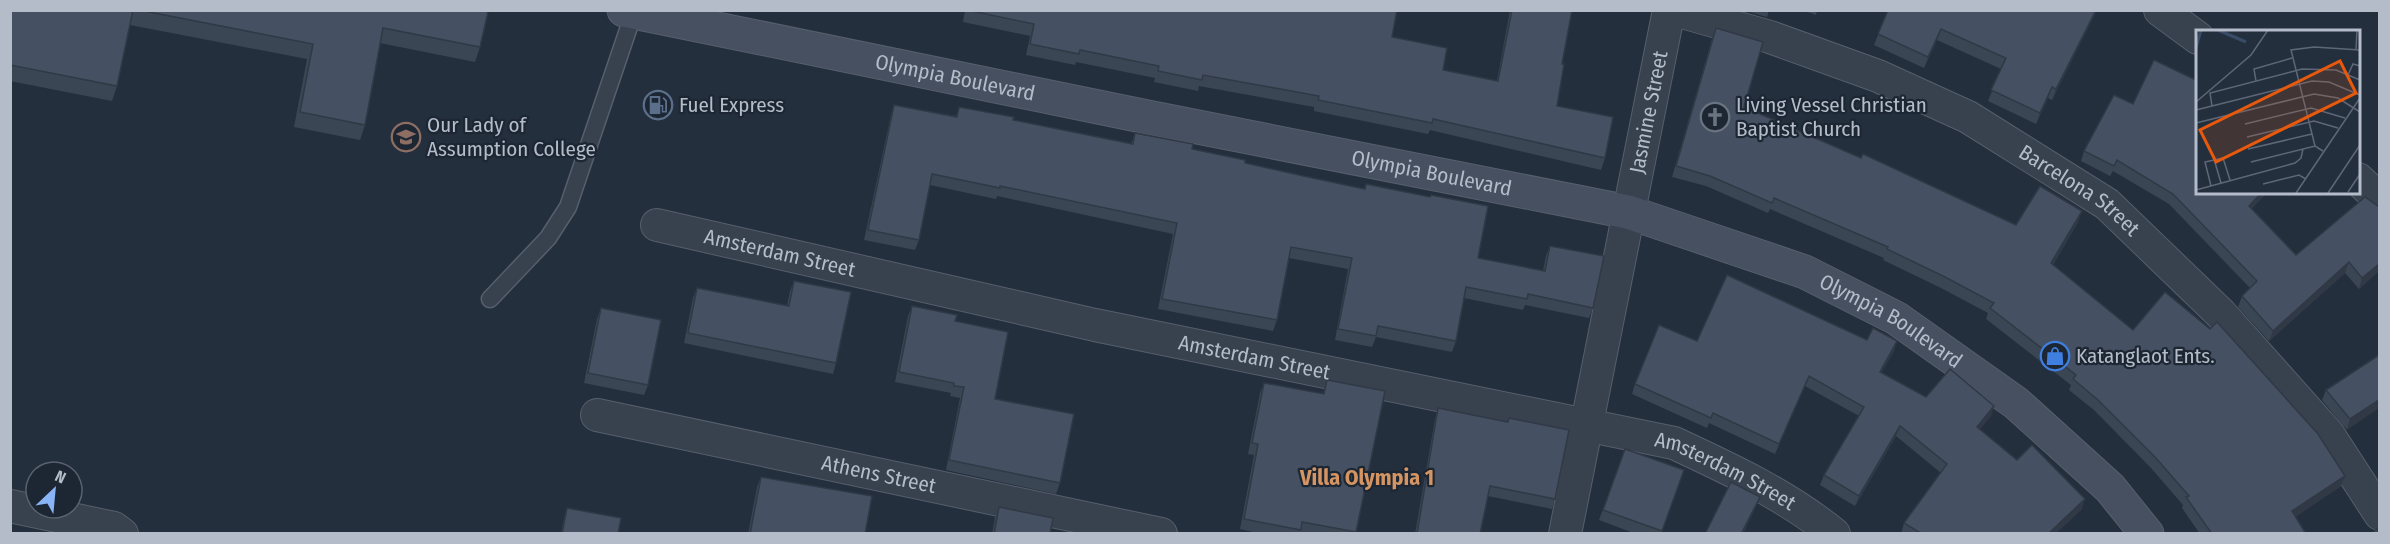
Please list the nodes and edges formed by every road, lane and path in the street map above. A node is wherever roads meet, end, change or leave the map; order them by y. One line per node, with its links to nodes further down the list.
1 (1668, 10): 8 (street, Jasmine Street)
2 (1675, 10): 14 (street, Barcelona Street)
3 (2160, 10): 5 (street)
4 (629, 11): 8 (main road, Olympia Boulevard); 10 (lane)
5 (2196, 37)
6 (2360, 181): 7 (street)
7 (2379, 200)
8 (1628, 212): 12 (street, Jasmine Street); 19 (main road, Olympia Boulevard)
9 (657, 225): 12 (street, Amsterdam Street)
10 (490, 299)
11 (597, 415): 16 (street, Athens Street)
12 (1587, 424): 17 (street, Jasmine Street); 18 (street, Amsterdam Street)
13 (10, 506): 15 (street)
14 (2379, 514)
15 (122, 534)
16 (1161, 534)
17 (1565, 534)
18 (1834, 534)
19 (2147, 534)

